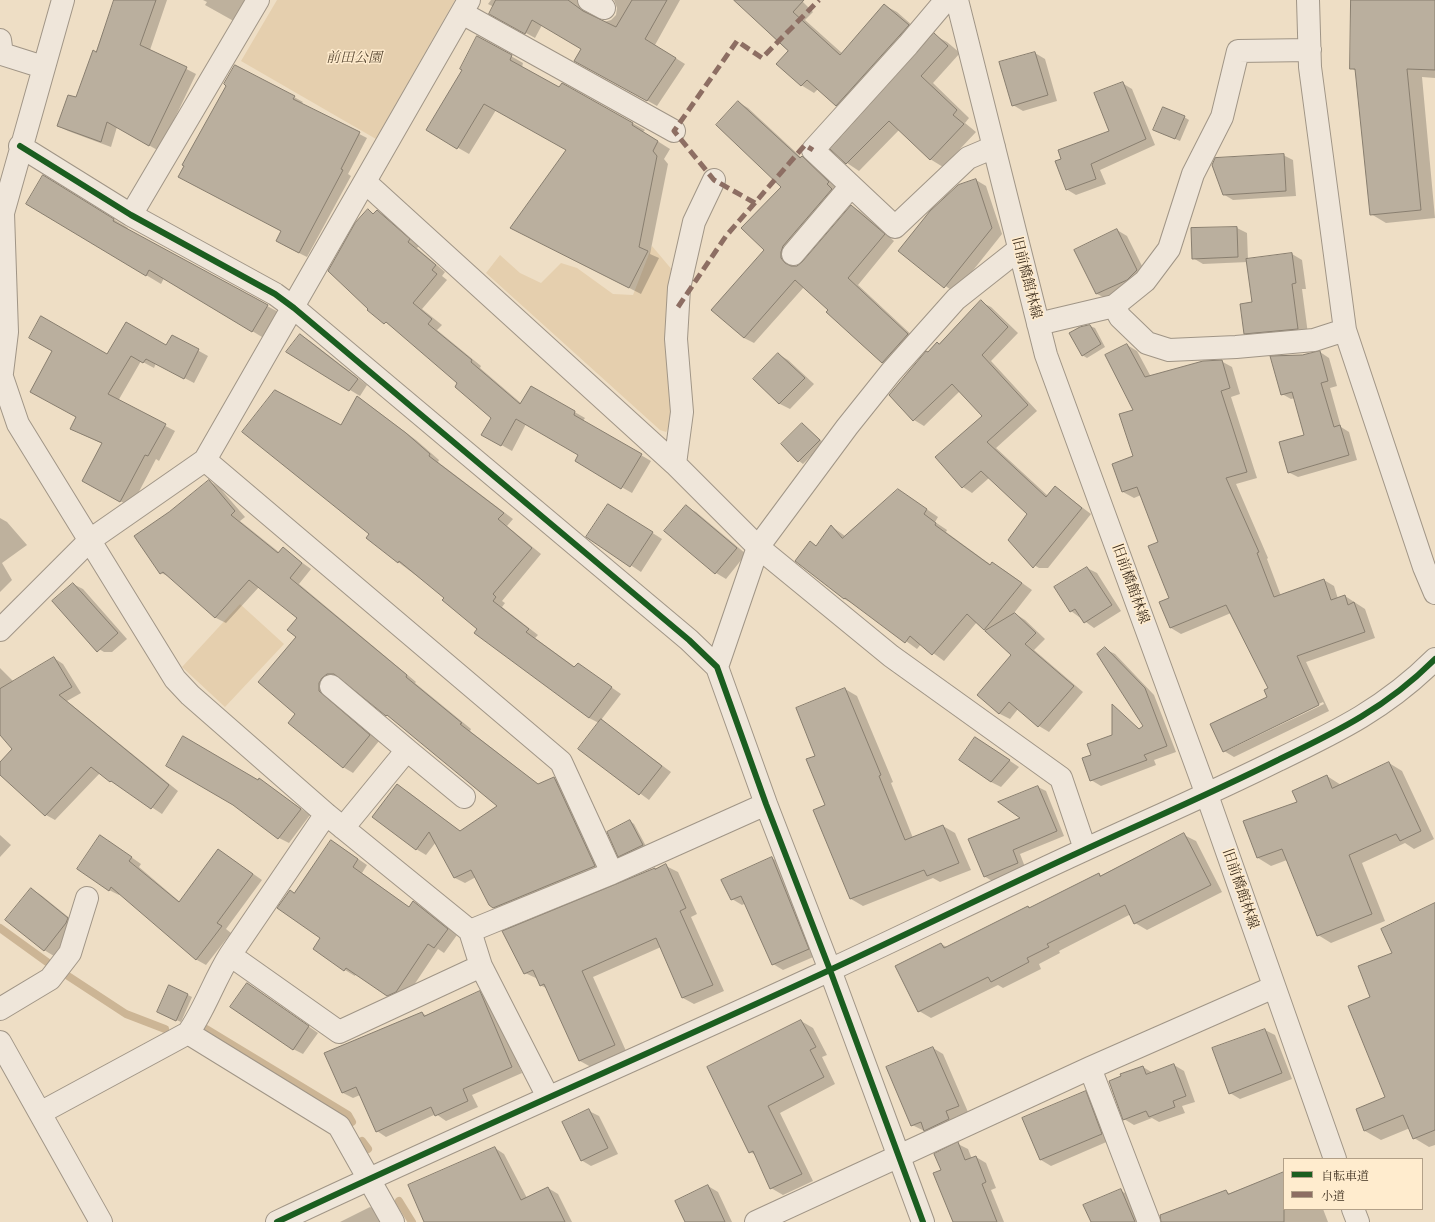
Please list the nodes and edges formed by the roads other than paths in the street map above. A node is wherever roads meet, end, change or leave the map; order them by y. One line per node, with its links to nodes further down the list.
1 (63, 0): 9 (street)
2 (258, 0): 16 (street)
3 (946, 0): 15 (street)
4 (956, 0): 12 (street, 旧前橋館林線)
5 (1308, 0): 8 (street)
6 (465, 7): 10 (street); 14 (street)
7 (0, 40): 9 (street)
8 (1310, 50): 19 (street); 22 (street)
9 (43, 67): 11 (street)
10 (674, 131)
11 (20, 146): 16 (street); 23 (street)
12 (994, 147): 15 (street); 17 (street, 旧前橋館林線)
13 (714, 180): 25 (street)
14 (365, 182): 20 (street); 25 (street)
15 (851, 186): 18 (street)
16 (131, 215): 20 (street)
17 (1018, 250): 21 (street, 旧前橋館林線); 27 (street)
18 (793, 254)
19 (1114, 306): 21 (street); 22 (street)
20 (294, 308): 24 (street); 31 (street)
21 (1038, 324): 34 (street, 旧前橋館林線)
22 (1345, 330): 28 (street)
23 (1, 372): 26 (street)
24 (205, 460): 26 (street); 40 (street)
25 (675, 464): 27 (street)
26 (90, 540): 29 (street); 37 (street)
27 (758, 547): 31 (street); 39 (street)
28 (1435, 593)
29 (0, 630)
30 (1435, 659): 34 (street)
31 (717, 667): 36 (street)
32 (331, 686): 33 (street)
33 (407, 750): 35 (street); 38 (street)
34 (1207, 795): 39 (street); 46 (street, 旧前橋館林線)
35 (464, 797)
36 (766, 804): 40 (street); 45 (street)
37 (326, 814): 38 (street); 43 (street)
38 (343, 828): 42 (street)
39 (1085, 849): 45 (street)
40 (612, 873): 42 (street)
41 (87, 898): 47 (street)
42 (470, 930): 44 (street)
43 (230, 955): 44 (street); 48 (street)
44 (481, 966): 51 (street)
45 (830, 970): 51 (street); 53 (street)
46 (1274, 988): 50 (street); 54 (street, 旧前橋館林線)
47 (0, 1009)
48 (188, 1033): 52 (street); 55 (street)
49 (0, 1042): 52 (street)
50 (1090, 1068): 53 (street); 62 (street)
51 (548, 1096): 55 (street)
52 (40, 1114): 57 (street)
53 (900, 1157): 60 (street); 61 (street)
54 (1335, 1158)
55 (369, 1178): 58 (street); 59 (street)
56 (1353, 1210): 63 (street)
57 (101, 1222)
58 (277, 1222)
59 (393, 1222)
60 (756, 1222)
61 (924, 1222)
62 (1149, 1222)
63 (1358, 1222)

